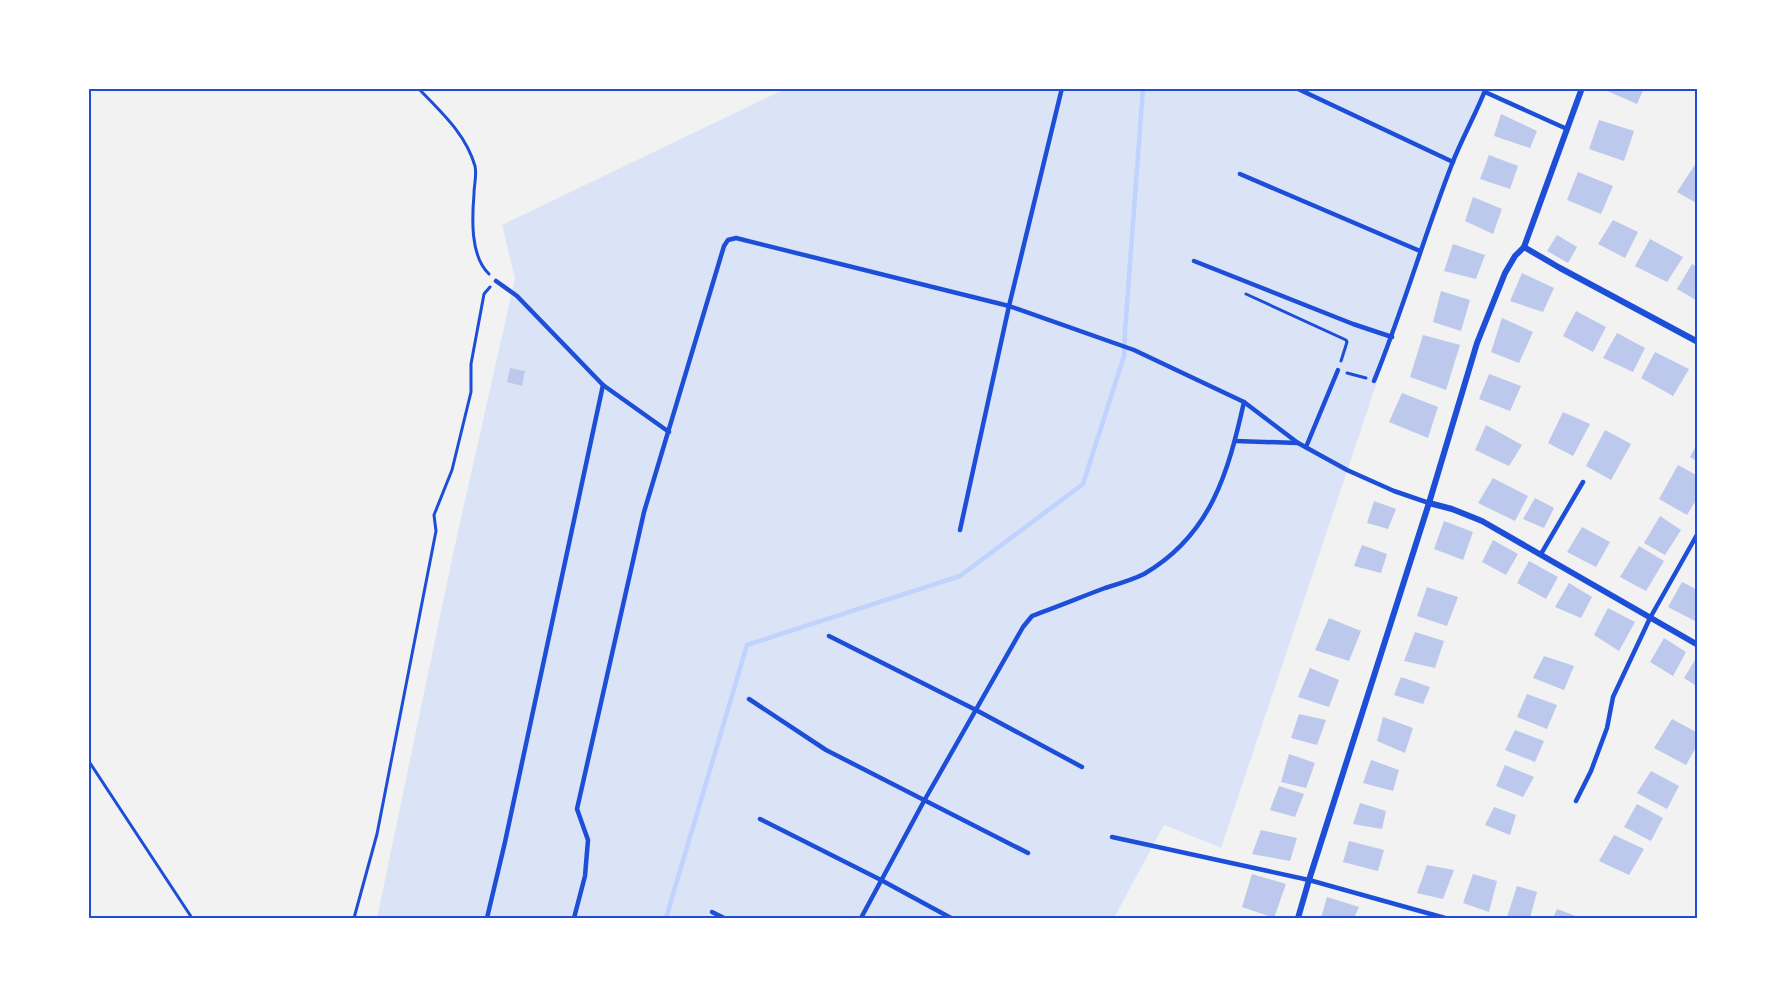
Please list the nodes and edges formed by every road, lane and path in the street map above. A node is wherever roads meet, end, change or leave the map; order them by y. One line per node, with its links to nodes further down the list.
1 (418, 88): 12 (path)
2 (1062, 88): 14 (lane)
3 (1296, 88): 7 (lane)
4 (1582, 88): 6 (street)
5 (1485, 90): 6 (lane); 7 (lane)
6 (1567, 129): 9 (street)
7 (1453, 162): 10 (lane)
8 (1239, 174): 10 (lane)
9 (1524, 247): 16 (street); 26 (street)
10 (1420, 251): 15 (lane)
11 (1194, 261): 15 (lane)
12 (496, 281): 19 (lane); 46 (path)
13 (1246, 294): 17 (path)
14 (1009, 306): 20 (lane); 21 (lane); 27 (lane)
15 (1392, 337): 18 (lane)
16 (1698, 342)
17 (1338, 370): 18 (path); 24 (lane)
18 (1374, 381)
19 (603, 385): 21 (lane); 47 (lane)
20 (1244, 402): 22 (lane); 23 (lane)
21 (669, 432): 48 (lane)
22 (1235, 441): 23 (lane); 34 (lane)
23 (1298, 443): 24 (lane)
24 (1306, 447): 26 (lane)
25 (1583, 482): 29 (lane)
26 (1429, 503): 29 (street); 43 (street)
27 (960, 530)
28 (1698, 533): 30 (lane)
29 (1541, 554): 30 (street)
30 (1650, 618): 32 (street); 38 (lane)
31 (829, 636): 34 (lane)
32 (1698, 645)
33 (749, 699): 37 (lane)
34 (976, 710): 36 (lane); 37 (lane)
35 (88, 760): 45 (path)
36 (1082, 767)
37 (924, 801): 41 (lane); 42 (lane)
38 (1576, 801)
39 (760, 819): 42 (lane)
40 (1112, 837): 43 (lane)
41 (1028, 853)
42 (881, 880): 50 (lane); 51 (lane)
43 (1309, 880): 52 (street); 53 (lane)
44 (712, 912): 49 (lane)
45 (192, 918)
46 (354, 918)
47 (487, 918)
48 (574, 918)
49 (724, 918)
50 (861, 918)
51 (951, 918)
52 (1299, 918)
53 (1445, 918)

